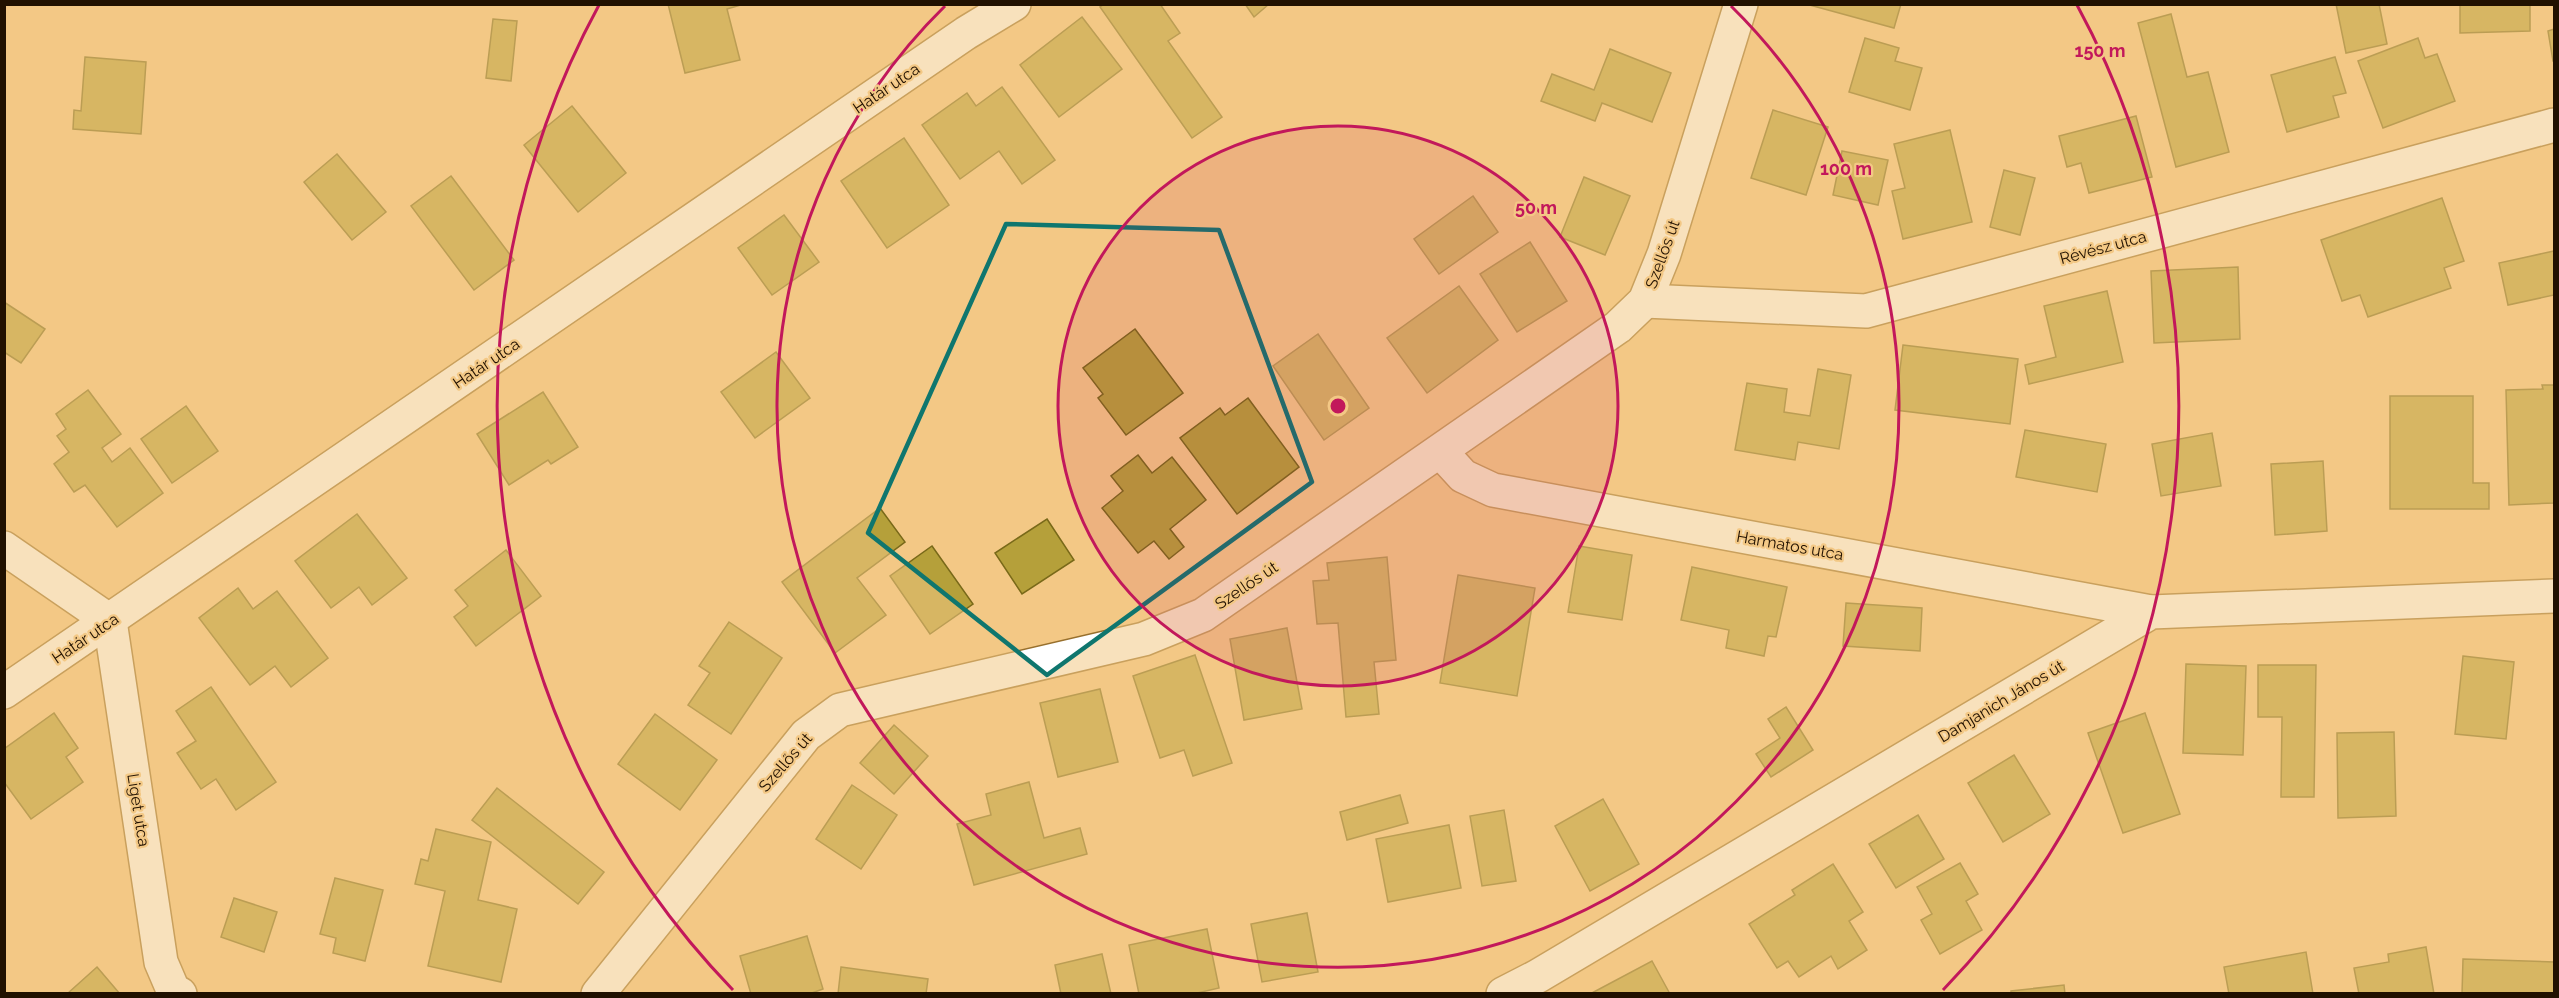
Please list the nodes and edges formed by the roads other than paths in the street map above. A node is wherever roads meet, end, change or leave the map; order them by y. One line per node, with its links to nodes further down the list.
1 (983, 4): 4 (street, Határ utca)
2 (1014, 4): 4 (street, Határ utca)
3 (1741, 4): 6 (street, Szellős út)
4 (966, 33): 11 (street, Határ utca)
5 (2554, 125): 6 (street, Révész utca)
6 (1645, 301): 7 (street, Szellős út)
7 (1441, 452): 10 (street, Harmatos utca); 14 (street, Szellős út)
8 (4, 548): 11 (street)
9 (2554, 596): 10 (street, Damjanich János út)
10 (2151, 612): 15 (street, Damjanich János út)
11 (110, 621): 12 (street, Határ utca); 13 (street, Liget utca)
12 (4, 692)
13 (180, 993)
14 (598, 993)
15 (1503, 993)

